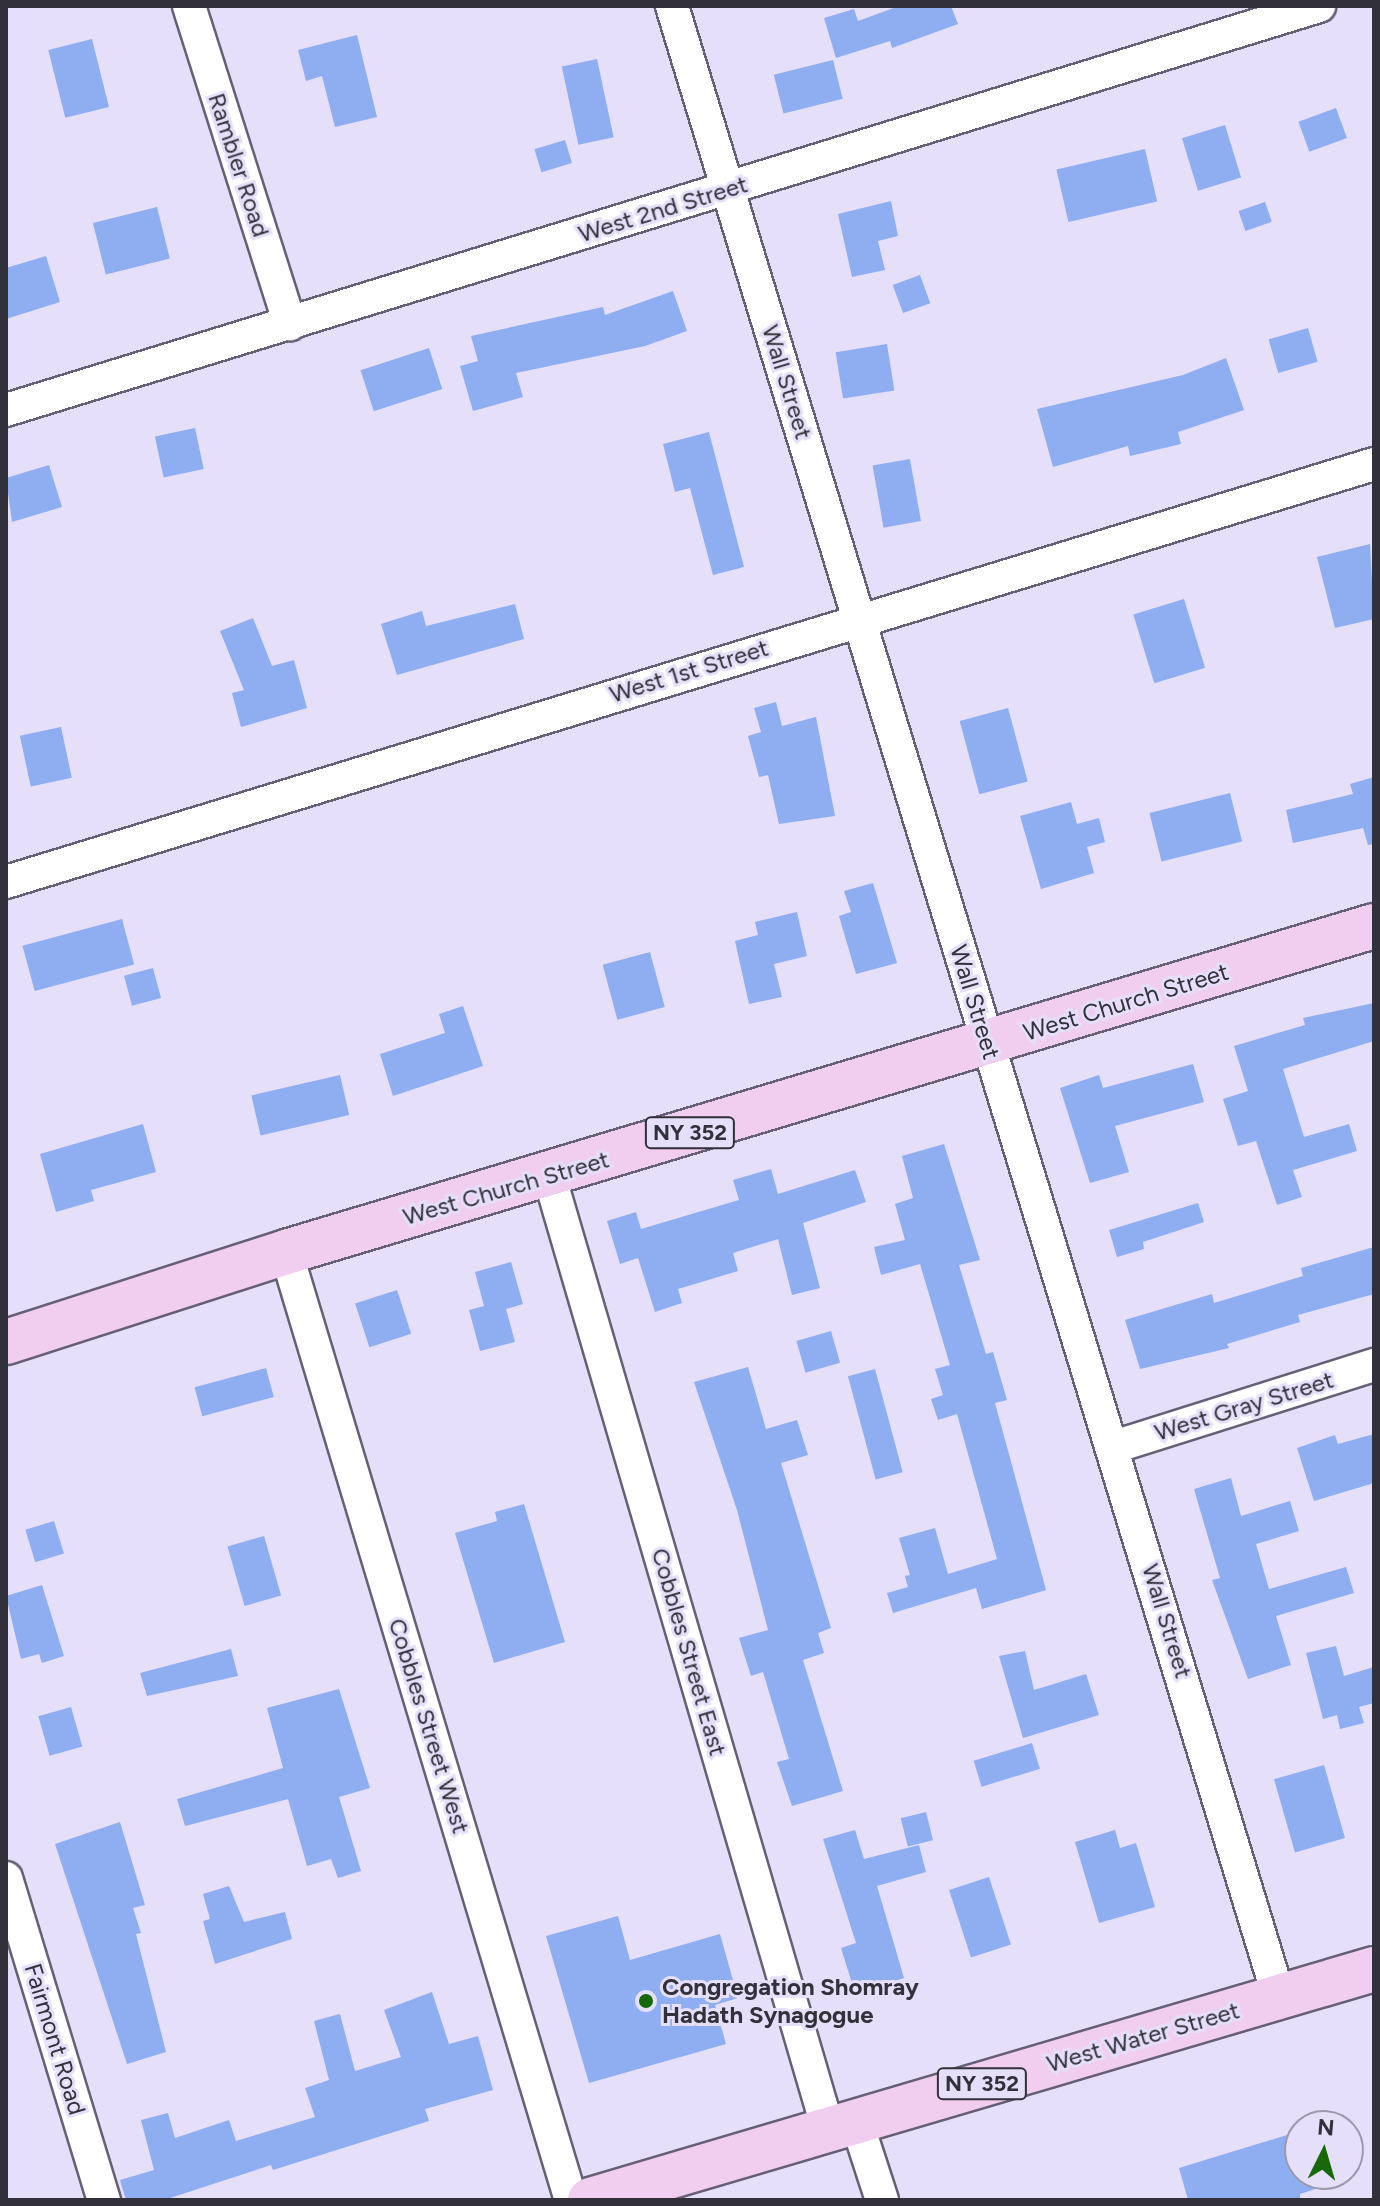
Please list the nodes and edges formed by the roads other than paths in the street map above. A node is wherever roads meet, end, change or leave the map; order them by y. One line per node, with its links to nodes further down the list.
1 (189, 6): 5 (street, Rambler Road)
2 (672, 6): 4 (street, Wall Street)
3 (1319, 6): 4 (street, West 2nd Street)
4 (730, 189): 5 (street, West 2nd Street); 8 (street, Wall Street)
5 (290, 324): 6 (street, West 2nd Street)
6 (6, 410)
7 (1374, 464): 8 (street, West 1st Street)
8 (858, 618): 9 (street, West 1st Street); 11 (street, Wall Street)
9 (6, 882)
10 (1374, 926): 11 (main road, West Church Street / NY 352)
11 (989, 1044): 12 (main road, West Church Street / NY 352); 16 (street, Wall Street)
12 (549, 1175): 13 (main road, West Church Street / NY 352); 20 (street, Cobbles Street East)
13 (286, 1252): 14 (main road, West Church Street / NY 352); 22 (street, Cobbles Street West)
14 (6, 1342)
15 (1374, 1365): 16 (street, West Gray Street)
16 (1114, 1447): 19 (street, Wall Street)
17 (6, 1878): 21 (street, Fairmont Road)
18 (1374, 1969): 19 (main road, West Water Street / NY 352)
19 (1279, 1998): 20 (main road, West Water Street / NY 352)
20 (842, 2124): 23 (main road, West Water Street / NY 352); 24 (street, Cobbles Street East)
21 (104, 2200)
22 (571, 2200)
23 (590, 2200)
24 (882, 2200)

